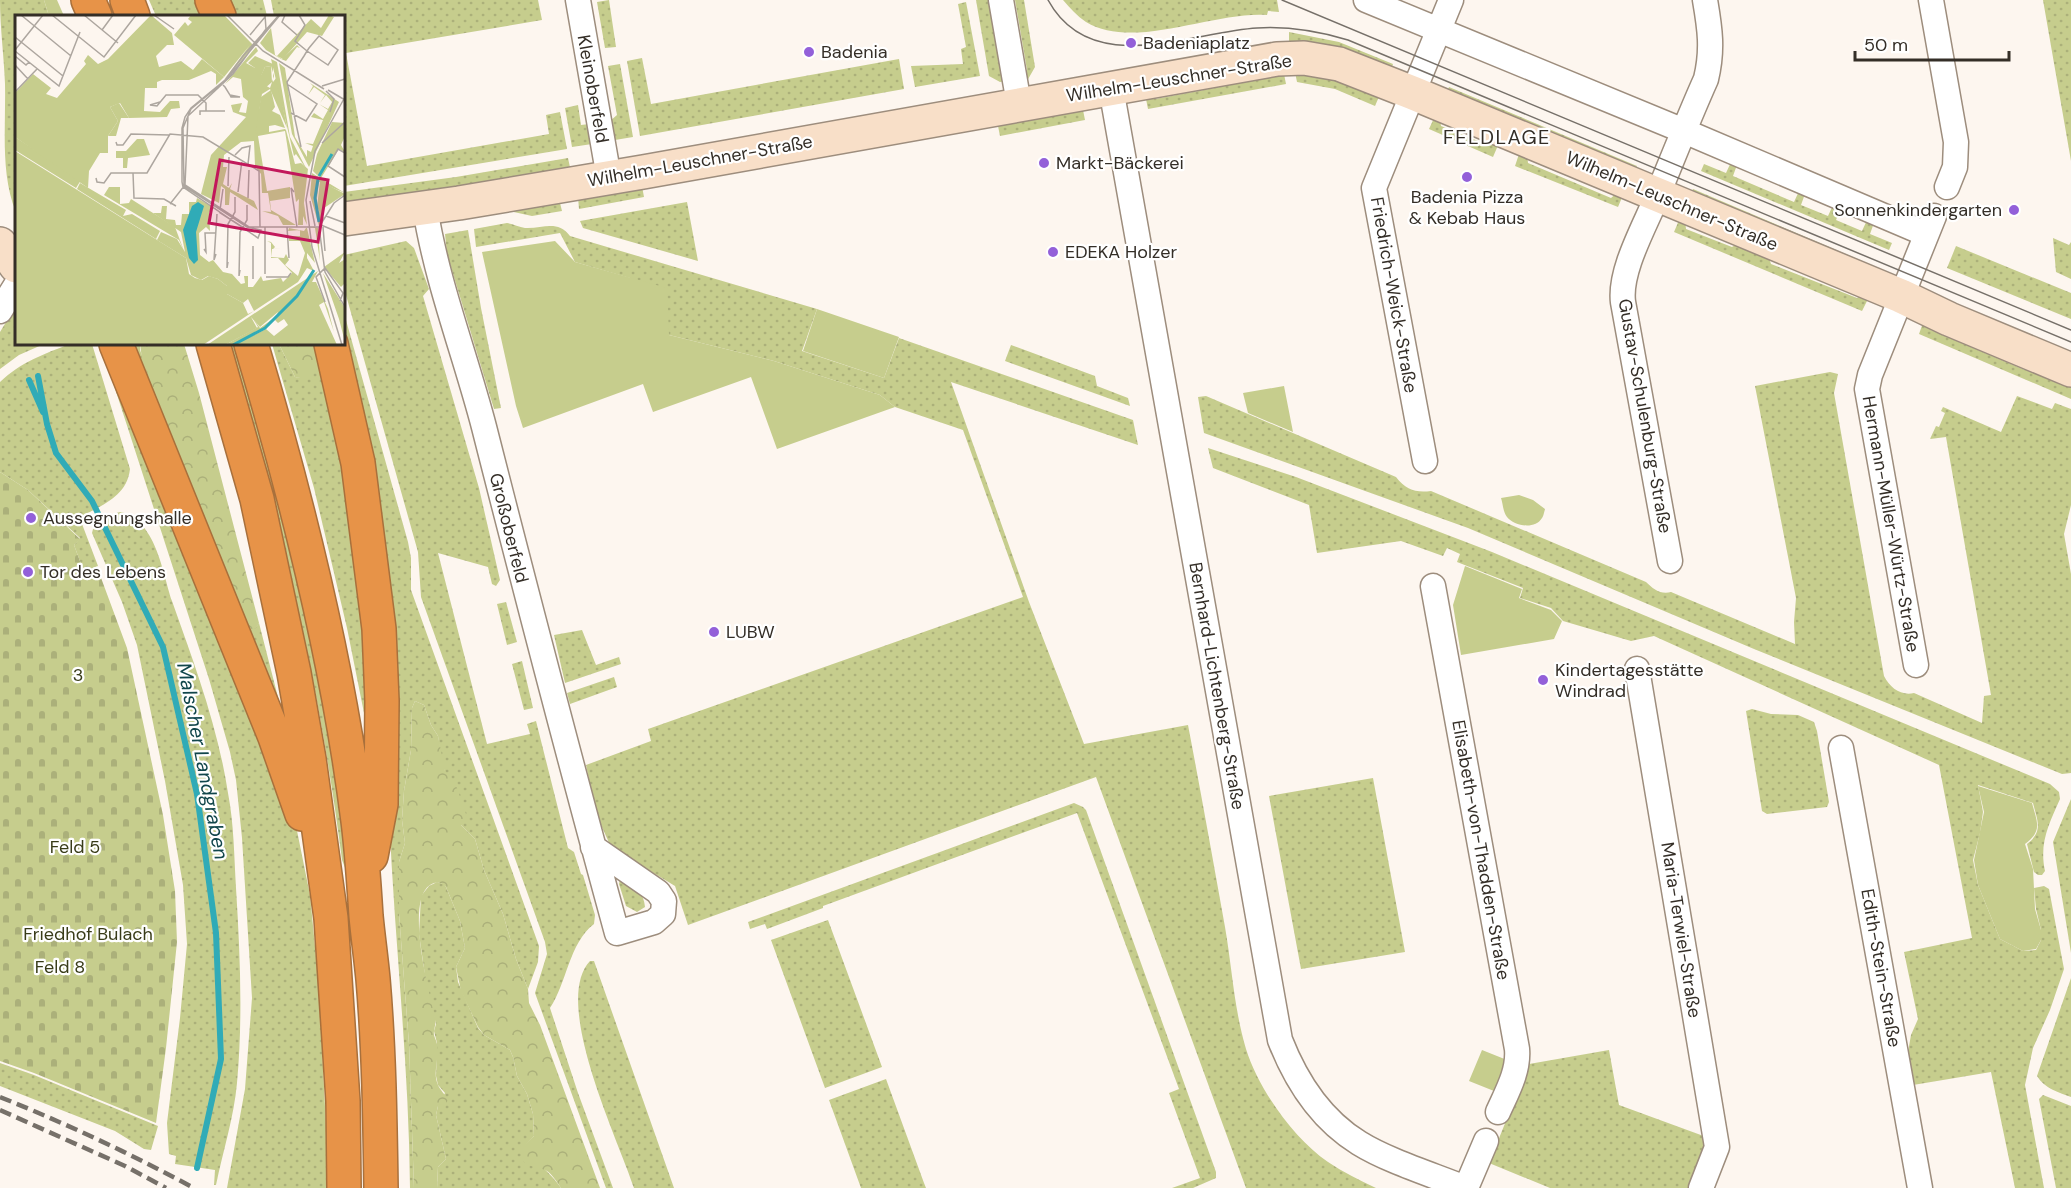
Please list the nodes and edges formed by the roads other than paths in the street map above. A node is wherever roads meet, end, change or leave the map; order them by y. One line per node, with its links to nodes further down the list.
1 (88, 0): 10 (highway)
2 (127, 0): 11 (highway)
3 (212, 0): 12 (highway)
4 (578, 0): 18 (street, Kleinoberfeld)
5 (1001, 0): 16 (street)
6 (1366, 0): 13 (street)
7 (1451, 0): 13 (street, Friedrich-Weick-Straße)
8 (1705, 0): 17 (street, Gustav-Schulenburg-Straße)
9 (1931, 0): 19 (street)
10 (94, 15)
11 (133, 15)
12 (219, 15)
13 (1439, 31): 15 (street, Friedrich-Weick-Straße); 17 (street)
14 (1111, 88): 15 (street, Wilhelm-Leuschner-Straße); 16 (street, Wilhelm-Leuschner-Straße); 46 (street, Bernhard-Lichtenberg-Straße)
15 (1413, 93): 20 (street, Wilhelm-Leuschner-Straße); 33 (street, Friedrich-Weick-Straße)
16 (1019, 104): 18 (street, Wilhelm-Leuschner-Straße)
17 (1684, 131): 20 (street, Gustav-Schulenburg-Straße); 26 (street, Hermann-Müller-Würtz-Straße)
18 (609, 178): 21 (street, Wilhelm-Leuschner-Straße)
19 (1947, 187)
20 (1658, 196): 26 (street, Wilhelm-Leuschner-Straße); 34 (street, Gustav-Schulenburg-Straße)
21 (425, 208): 22 (street, Wilhelm-Leuschner-Straße); 39 (street, Großoberfeld)
22 (345, 219)
23 (0, 244): 24 (street)
24 (15, 265)
25 (15, 287): 27 (street)
26 (1901, 296): 32 (street, Wilhelm-Leuschner-Straße); 36 (street, Hermann-Müller-Würtz-Straße)
27 (0, 311)
28 (116, 345): 40 (highway)
29 (213, 345): 40 (highway)
30 (251, 345): 41 (highway)
31 (331, 345): 41 (highway)
32 (2071, 370)
33 (1425, 461)
34 (1670, 561)
35 (1433, 586): 42 (street, Elisabeth-von-Thadden-Straße)
36 (1916, 665)
37 (1637, 669): 47 (street, Maria-Terwiel-Straße)
38 (1841, 748): 48 (street, Edith-Stein-Straße)
39 (593, 847)
40 (325, 881): 44 (highway)
41 (365, 881): 45 (highway)
42 (1498, 1112)
43 (1486, 1141): 46 (street)
44 (344, 1188)
45 (381, 1188)
46 (1465, 1188)
47 (1701, 1188)
48 (1920, 1188)

